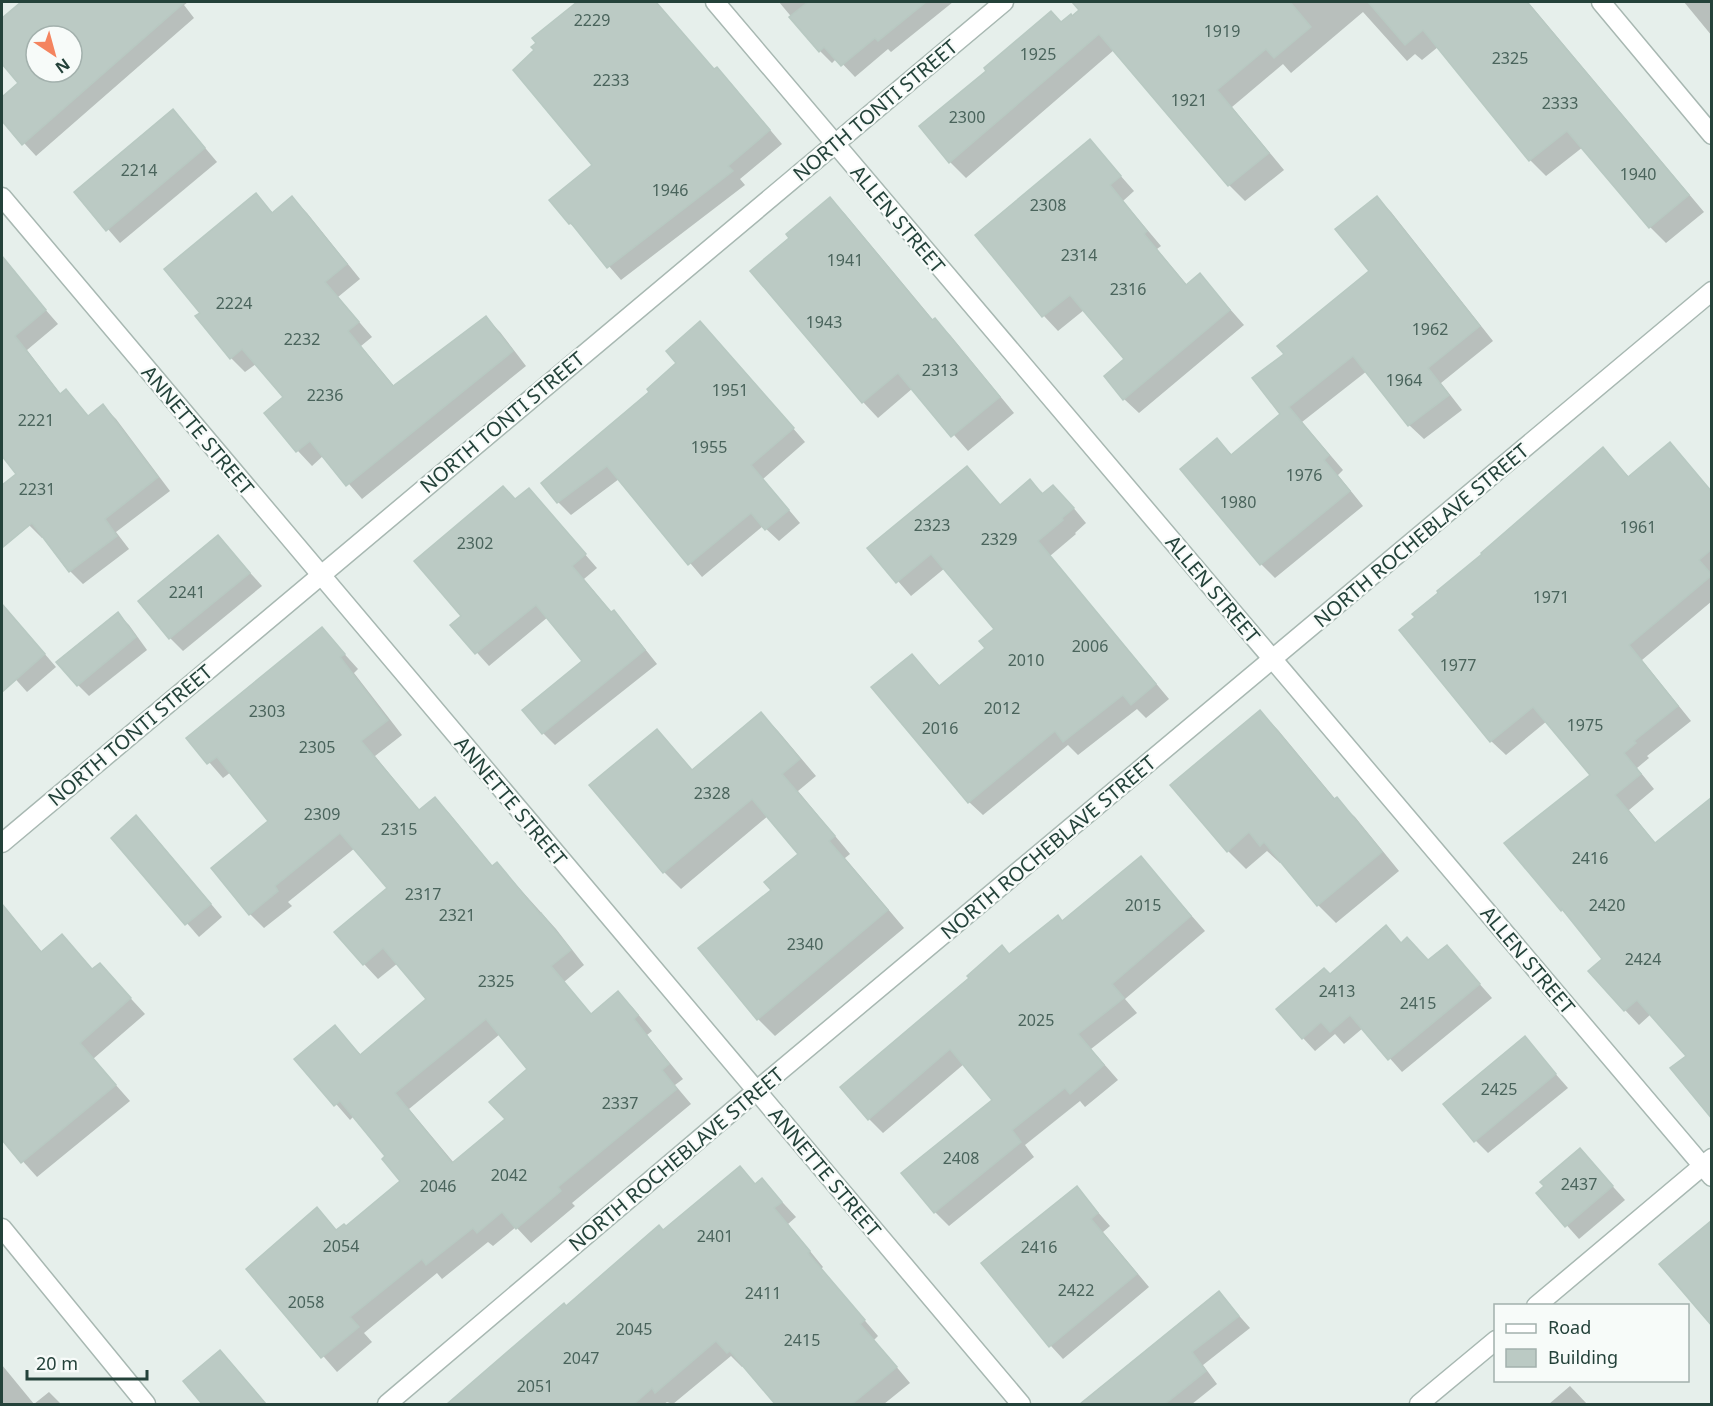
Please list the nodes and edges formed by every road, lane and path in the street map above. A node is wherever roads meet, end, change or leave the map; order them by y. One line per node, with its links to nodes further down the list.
1 (715, 2): 5 (street, ALLEN STREET)
2 (1004, 2): 5 (street, NORTH TONTI STREET)
3 (1601, 2): 4 (street)
4 (1712, 135)
5 (834, 144): 8 (street, NORTH TONTI STREET); 9 (street, ALLEN STREET)
6 (2, 197): 8 (street, ANNETTE STREET)
7 (1712, 291): 9 (street, NORTH ROCHEBLAVE STREET)
8 (320, 575): 10 (street, NORTH TONTI STREET); 11 (street, ANNETTE STREET)
9 (1273, 659): 11 (street, NORTH ROCHEBLAVE STREET); 12 (street, ALLEN STREET)
10 (2, 843)
11 (756, 1091): 17 (street, NORTH ROCHEBLAVE STREET); 18 (street, ANNETTE STREET)
12 (1708, 1167): 14 (street)
13 (2, 1228): 16 (street)
14 (1537, 1304)
15 (1494, 1342): 19 (street)
16 (146, 1404)
17 (387, 1404)
18 (1021, 1404)
19 (1419, 1404)

